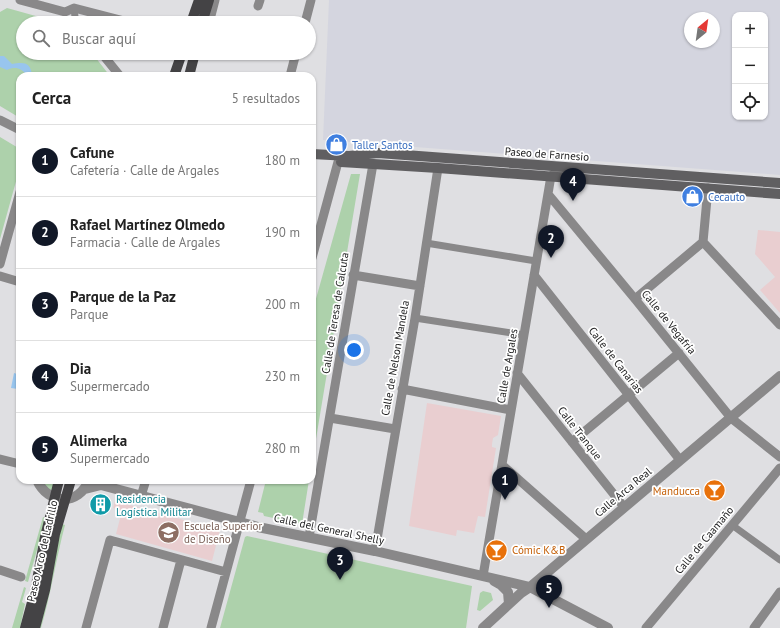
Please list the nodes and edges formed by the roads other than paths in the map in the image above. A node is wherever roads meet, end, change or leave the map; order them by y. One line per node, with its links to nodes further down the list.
1 (20, 0): 6 (street)
2 (197, 0): 9 (main road)
3 (209, 0): 10 (main road)
4 (215, 0): 11 (street)
5 (311, 0): 12 (street)
6 (75, 4): 7 (street); 8 (street)
7 (75, 16)
8 (111, 16)
9 (193, 16)
10 (204, 16)
11 (210, 16)
12 (306, 16)
13 (108, 60): 17 (street)
14 (180, 60): 18 (main road)
15 (193, 60): 19 (main road)
16 (294, 60): 20 (street)
17 (117, 72)
18 (175, 72)
19 (190, 72)
20 (291, 72)
21 (0, 120): 22 (street)
22 (16, 128)
23 (316, 154): 27 (main road, Paseo de Farnesio)
24 (316, 160): 25 (main road, Paseo de Farnesio)
25 (338, 162): 26 (main road, Paseo de Farnesio); 36 (street)
26 (373, 164): 28 (main road, Paseo de Farnesio); 42 (street, Calle de Teresa de Calcuta)
27 (564, 167): 29 (street); 30 (main road, Paseo de Farnesio)
28 (438, 168): 29 (main road, Paseo de Farnesio); 37 (street, Calle de Nelson Mandela)
29 (551, 176): 31 (main road, Paseo de Farnesio); 32 (street, Calle de Argales)
30 (780, 183)
31 (708, 188): 33 (main road, Paseo de Farnesio); 35 (street)
32 (548, 194): 38 (street, Calle de Argales); 45 (street, Calle de Vegafría)
33 (780, 194)
34 (16, 206): 39 (street)
35 (703, 242): 45 (street); 47 (street)
36 (316, 243)
37 (426, 243): 38 (street); 44 (street, Calle de Nelson Mandela)
38 (536, 261): 40 (street, Calle de Argales)
39 (0, 264)
40 (534, 275): 48 (street, Calle de Argales); 53 (street, Calle de Canarias)
41 (0, 276): 43 (street)
42 (354, 276): 44 (street); 55 (street, Calle de Teresa de Calcuta)
43 (16, 281)
44 (420, 286): 46 (street, Calle de Nelson Mandela)
45 (635, 299): 49 (street, Calle de Vegafría)
46 (415, 318): 48 (street); 52 (street, Calle de Nelson Mandela)
47 (780, 325)
48 (524, 335): 50 (street, Calle de Argales)
49 (679, 353): 53 (street); 56 (street, Calle de Vegafría)
50 (517, 373): 54 (street, Calle de Argales); 58 (street, Calle Tranque)
51 (780, 376): 56 (street, Calle Arca Real)
52 (402, 390): 54 (street); 57 (street, Calle de Nelson Mandela)
53 (628, 396): 58 (street); 61 (street, Calle de Canarias)
54 (511, 410): 63 (street, Calle de Argales)
55 (330, 418): 57 (street); 78 (street, Calle de Teresa de Calcuta)
56 (731, 418): 59 (street, Calle de Vegafría); 61 (street, Calle Arca Real)
57 (395, 429): 80 (street, Calle de Nelson Mandela)
58 (572, 442): 75 (street, Calle Tranque)
59 (780, 457)
60 (0, 459): 62 (street)
61 (680, 460): 75 (street, Calle Arca Real)
62 (16, 463)
63 (502, 465): 79 (street); 86 (street, Calle de Argales)
64 (780, 468): 77 (street, Calle de Caamaño)
65 (40, 484): 73 (street)
66 (58, 484): 73 (main road, Paseo Arco de Ladrillo)
67 (70, 484): 74 (main road, Paseo Arco de Ladrillo)
68 (102, 484): 72 (street, Calle del General Shelly)
69 (145, 484): 72 (street)
70 (250, 484): 76 (street)
71 (87, 485): 74 (street, Calle del General Shelly)
72 (141, 496): 76 (street, Calle del General Shelly)
73 (54, 498): 74 (street); 91 (main road, Paseo Arco de Ladrillo)
74 (66, 499): 92 (main road, Paseo Arco de Ladrillo)
75 (624, 507): 79 (street, Calle Arca Real)
76 (240, 522): 78 (street, Calle del General Shelly); 84 (street)
77 (732, 525): 82 (street); 97 (street, Calle de Caamaño)
78 (309, 537): 80 (street, Calle del General Shelly)
79 (586, 539): 87 (street, Calle Arca Real)
80 (376, 552): 86 (street, Calle del General Shelly)
81 (181, 560): 84 (street); 93 (street); 94 (street)
82 (780, 560)
83 (0, 570): 85 (street)
84 (226, 572): 95 (street)
85 (21, 576)
86 (483, 576): 87 (street, Calle del General Shelly); 89 (street, Calle del General Shelly)
87 (530, 587): 89 (street, Calle Arca Real); 90 (street, Calle del General Shelly)
88 (780, 592): 98 (street)
89 (509, 604): 96 (street, Calle Arca Real)
90 (603, 627)
91 (25, 628)
92 (35, 628)
93 (86, 628)
94 (163, 628)
95 (211, 628)
96 (483, 628)
97 (646, 628)
98 (754, 628)

